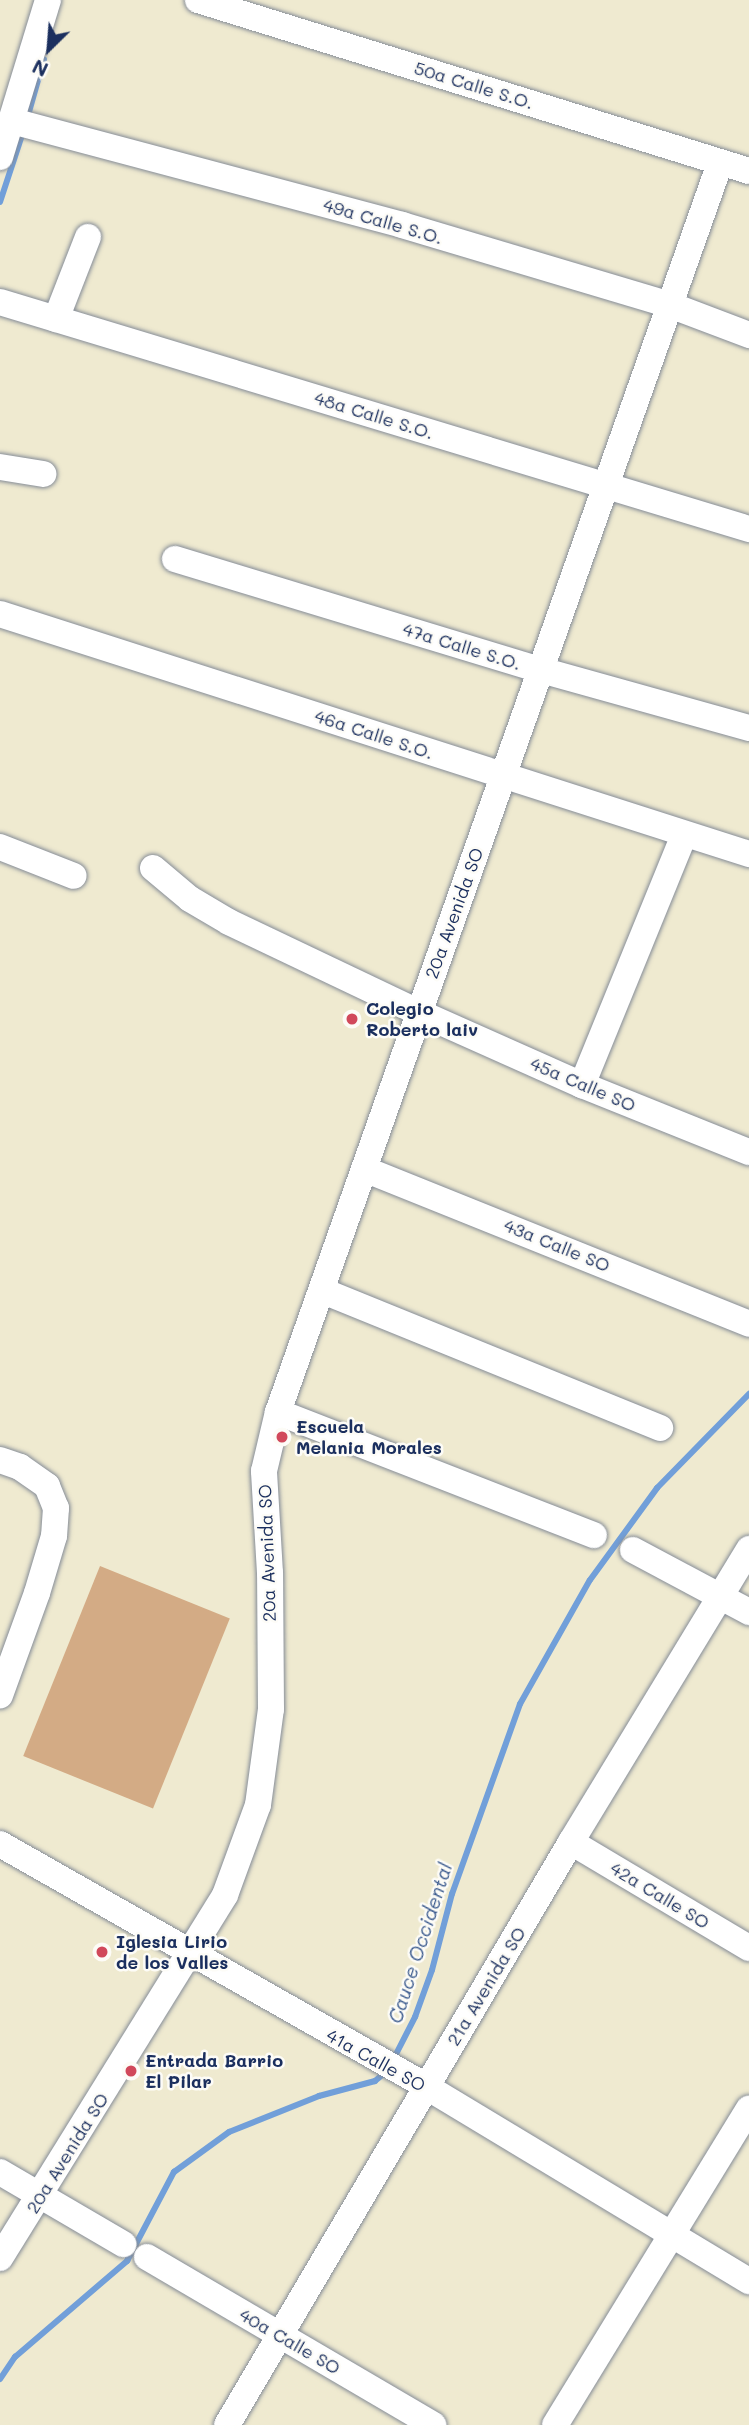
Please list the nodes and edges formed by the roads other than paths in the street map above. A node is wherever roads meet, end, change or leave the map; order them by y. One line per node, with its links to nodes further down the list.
1 (48, 0): 3 (street)
2 (198, 0): 5 (street, 50a Calle S.O.)
3 (9, 111): 4 (street); 9 (street, 49a Calle S.O.)
4 (0, 157)
5 (720, 163): 6 (street, 50a Calle S.O.); 9 (street, 20a Avenida SO)
6 (749, 172)
7 (88, 237): 10 (street)
8 (0, 302): 10 (street, 48a Calle S.O.)
9 (670, 305): 11 (street, 49a Calle S.O.); 14 (street, 20a Avenida SO)
10 (56, 319): 14 (street, 48a Calle S.O.)
11 (749, 335)
12 (0, 467): 13 (street)
13 (43, 474)
14 (606, 486): 15 (street, 48a Calle S.O.); 18 (street, 20a Avenida SO)
15 (749, 529)
16 (175, 559): 18 (street, 47a Calle S.O.)
17 (0, 614): 20 (street, 46a Calle S.O.)
18 (541, 670): 19 (street, 47a Calle S.O.); 20 (street, 20a Avenida SO)
19 (749, 729)
20 (504, 776): 21 (street, 46a Calle S.O.); 26 (street, 20a Avenida SO)
21 (684, 835): 23 (street, 46a Calle S.O.); 27 (street)
22 (0, 847): 25 (street)
23 (749, 854)
24 (153, 868): 26 (street, 45a Calle SO)
25 (74, 876)
26 (418, 1012): 27 (street, 45a Calle SO); 29 (street, 20a Avenida SO)
27 (582, 1085): 28 (street, 45a Calle SO)
28 (749, 1152)
29 (364, 1169): 30 (street, 20a Avenida SO); 31 (street, 43a Calle SO)
30 (323, 1291): 32 (street, 20a Avenida SO); 33 (street)
31 (749, 1324)
32 (278, 1412): 35 (street); 44 (street, 20a Avenida SO)
33 (660, 1428)
34 (0, 1460): 40 (street)
35 (594, 1535)
36 (749, 1549): 38 (street, 21a Avenida SO)
37 (633, 1550): 38 (street)
38 (720, 1595): 39 (street); 41 (street, 21a Avenida SO)
39 (749, 1612)
40 (0, 1695)
41 (571, 1842): 43 (street, 42a Calle SO); 45 (street, 21a Avenida SO)
42 (0, 1844): 44 (street, 41a Calle SO)
43 (749, 1948)
44 (190, 1954): 45 (street, 41a Calle SO); 48 (street, 20a Avenida SO)
45 (426, 2087): 49 (street, 41a Calle SO); 54 (street, 21a Avenida SO)
46 (749, 2109): 49 (street)
47 (0, 2172): 48 (street)
48 (40, 2195): 50 (street); 52 (street, 20a Avenida SO)
49 (672, 2236): 53 (street, 41a Calle SO); 57 (street)
50 (123, 2244)
51 (147, 2257): 54 (street, 40a Calle SO)
52 (0, 2258)
53 (749, 2281)
54 (280, 2336): 55 (street, 21a Avenida SO); 56 (street, 40a Calle SO)
55 (227, 2425)
56 (433, 2425)
57 (555, 2425)

